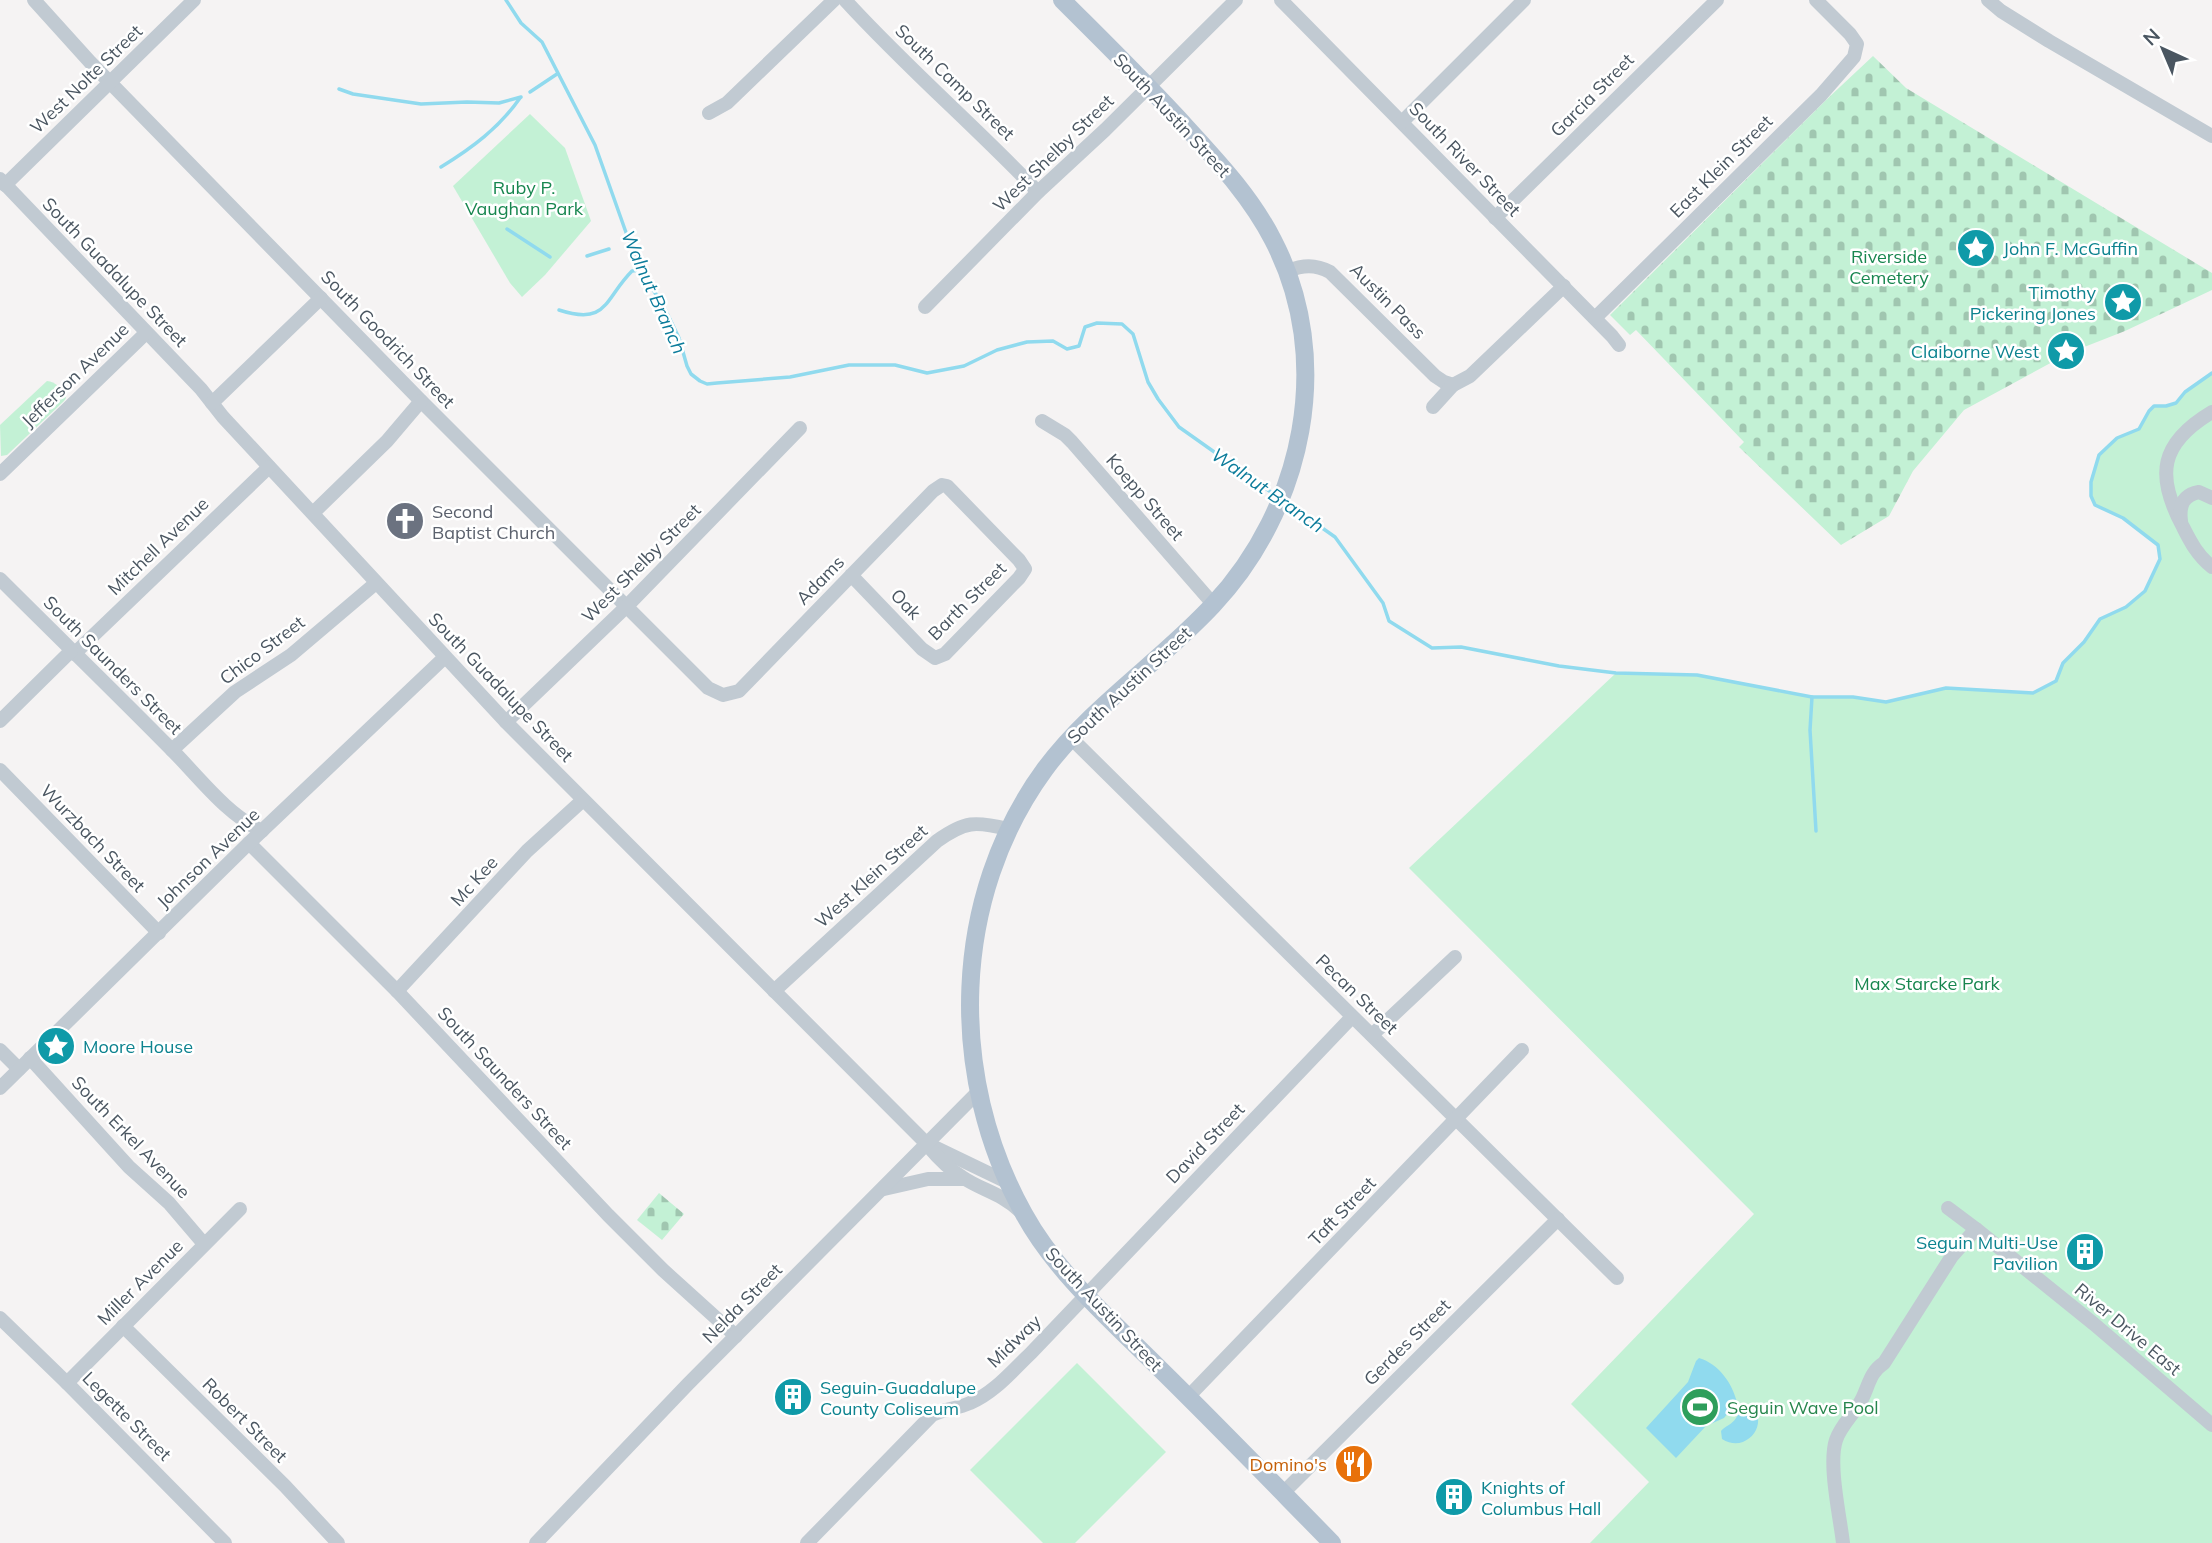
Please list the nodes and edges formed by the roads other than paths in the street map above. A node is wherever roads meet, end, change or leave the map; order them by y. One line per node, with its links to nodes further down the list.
1 (34, 0): 12 (street, South Goodrich Street)
2 (194, 0): 12 (street, West Nolte Street)
3 (834, 0): 14 (street)
4 (845, 0): 18 (street, South Camp Street)
5 (1062, 0): 13 (main road, South Austin Street)
6 (1236, 0): 13 (street, West Shelby Street)
7 (1281, 0): 15 (street, South River Street)
8 (1524, 0): 15 (street)
9 (1717, 0): 19 (street, Garcia Street)
10 (1816, 0): 24 (street, East Klein Street)
11 (1988, 0): 16 (street)
12 (111, 82): 17 (street, West Nolte Street); 22 (street, South Goodrich Street)
13 (1149, 87): 18 (street, West Shelby Street); 20 (main road, South Austin Street)
14 (709, 113)
15 (1402, 122): 19 (street, South River Street)
16 (2212, 136)
17 (3, 182): 25 (street, South Guadalupe Street)
18 (1038, 192): 23 (street, West Shelby Street)
19 (1495, 218): 21 (street, South River Street)
20 (1287, 271): 27 (street, Austin Pass); 44 (main road, South Austin Street)
21 (1564, 286): 24 (street, South River Street); 27 (street)
22 (321, 298): 28 (street, South Goodrich Street); 29 (street)
23 (925, 307)
24 (1595, 317): 26 (street, South River Street)
25 (146, 333): 29 (street, South Guadalupe Street); 35 (street, Jefferson Avenue)
26 (1619, 345)
27 (1453, 385): 30 (street)
28 (421, 401): 38 (street); 45 (street, South Goodrich Street)
29 (212, 403): 34 (street, South Guadalupe Street)
30 (1433, 407)
31 (2212, 412): 39 (street)
32 (1042, 421): 44 (street, Koepp Street)
33 (800, 428): 45 (street, West Shelby Street)
34 (269, 467): 38 (street, South Guadalupe Street); 46 (street, Mitchell Avenue)
35 (0, 474)
36 (942, 485): 41 (street, Adams); 48 (street, Barth Street)
37 (2212, 498): 39 (street)
38 (313, 513): 43 (street, South Guadalupe Street)
39 (2181, 523): 40 (street)
40 (2212, 567)
41 (851, 575): 48 (street, Oak); 49 (street, Adams)
42 (0, 579): 46 (street, South Saunders Street)
43 (376, 583): 47 (street, South Guadalupe Street); 53 (street, Chico Street)
44 (1214, 605): 52 (main road, South Austin Street)
45 (626, 607): 49 (street, South Goodrich Street); 51 (street, West Shelby Street)
46 (73, 653): 50 (street, Mitchell Avenue); 53 (street, South Saunders Street)
47 (445, 657): 51 (street, South Guadalupe Street); 57 (street, Johnson Avenue)
48 (935, 658)
49 (723, 695)
50 (0, 721)
51 (506, 722): 55 (street, South Guadalupe Street)
52 (1071, 737): 56 (main road, South Austin Street); 63 (street, Pecan Street)
53 (172, 750): 57 (street, South Saunders Street)
54 (0, 770): 59 (street, Wurzbach Street)
55 (583, 800): 61 (street, Mc Kee); 62 (street, South Guadalupe Street)
56 (1008, 829): 62 (street, West Klein Street); 70 (main road, South Austin Street)
57 (262, 831): 58 (street, Johnson Avenue)
58 (249, 843): 59 (street, Johnson Avenue); 61 (street, South Saunders Street)
59 (159, 933): 67 (street, Johnson Avenue)
60 (1455, 957): 64 (street)
61 (397, 991): 86 (street, South Saunders Street)
62 (774, 991): 72 (street, South Guadalupe Street)
63 (1352, 1017): 64 (street, Pecan Street); 83 (street, David Street)
64 (1372, 1034): 71 (street, Pecan Street)
65 (0, 1050): 68 (street)
66 (1522, 1050): 71 (street, Taft Street)
67 (30, 1058): 68 (street, Johnson Avenue); 81 (street, South Erkel Avenue)
68 (19, 1069): 69 (street, Johnson Avenue)
69 (0, 1088)
70 (978, 1092): 72 (street, Nelda Street); 74 (main road, South Austin Street)
71 (1457, 1120): 79 (street, Pecan Street); 88 (street, Taft Street)
72 (926, 1143): 73 (street); 74 (street, South Guadalupe Street); 75 (street, Nelda Street)
73 (964, 1179): 75 (street); 78 (street)
74 (1007, 1182): 78 (main road, South Austin Street)
75 (883, 1190): 86 (street, Nelda Street)
76 (1948, 1208): 80 (street, River Drive East)
77 (240, 1209): 81 (street, Miller Avenue)
78 (1024, 1215): 83 (main road, South Austin Street)
79 (1558, 1219): 82 (street, Pecan Street); 90 (street, Gerdes Street)
80 (1976, 1229): 89 (street, River Drive East); 96 (street)
81 (204, 1244): 85 (street, Miller Avenue)
82 (1617, 1278)
83 (1086, 1294): 88 (main road, South Austin Street); 94 (street, Midway)
84 (0, 1318): 87 (street, Legette Street)
85 (123, 1326): 87 (street, Miller Avenue); 92 (street, Robert Street)
86 (736, 1336): 93 (street, Nelda Street)
87 (67, 1382): 91 (street, Legette Street)
88 (1188, 1397): 90 (main road, South Austin Street)
89 (2212, 1425)
90 (1283, 1493): 95 (main road, South Austin Street)
91 (225, 1543)
92 (338, 1543)
93 (536, 1543)
94 (807, 1543)
95 (1332, 1543)
96 (1843, 1543)

